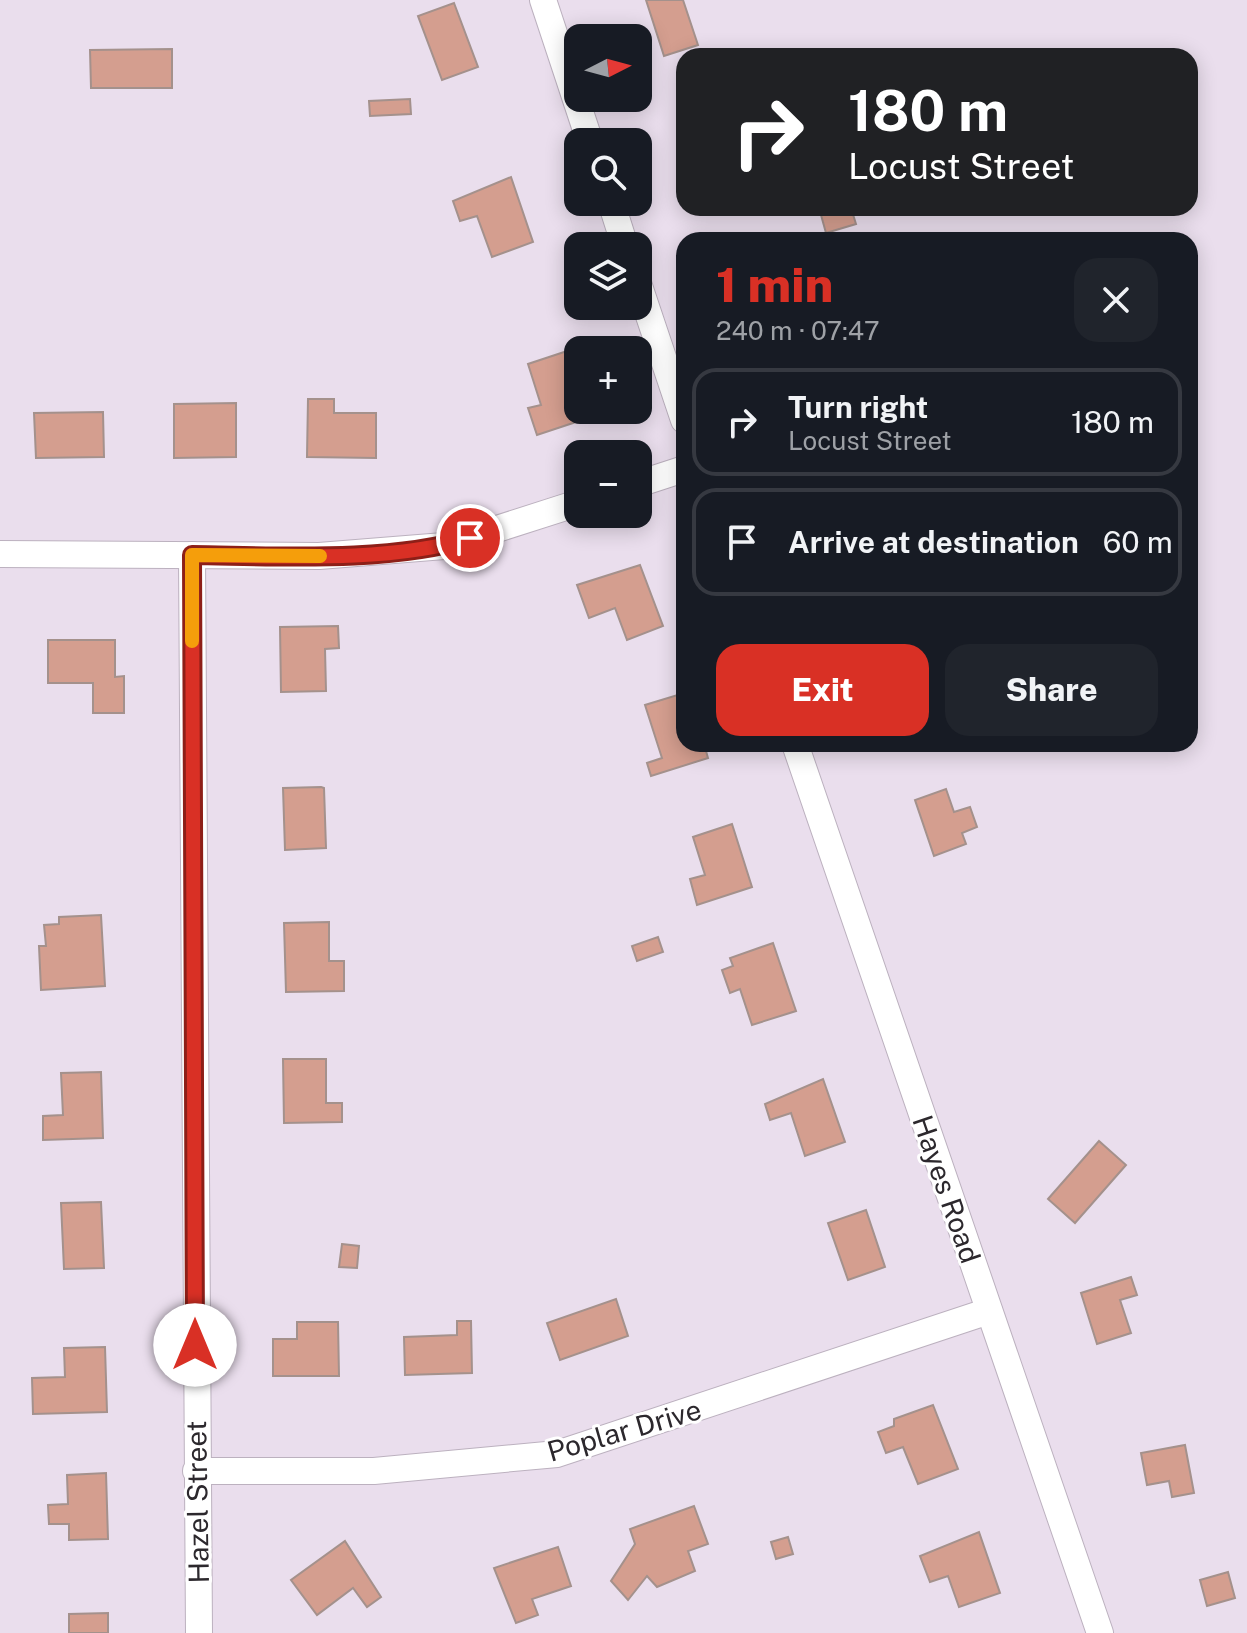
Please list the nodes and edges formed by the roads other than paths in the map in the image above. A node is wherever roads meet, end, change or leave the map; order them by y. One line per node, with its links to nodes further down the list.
1 (543, 0): 2 (street)
2 (585, 128)
3 (650, 320): 4 (street)
4 (676, 396)
5 (676, 472): 6 (street)
6 (652, 479)
7 (564, 507): 9 (street)
8 (0, 554): 9 (street)
9 (192, 555): 12 (street, Hazel Street)
10 (798, 752): 11 (street, Hayes Road)
11 (989, 1311): 12 (street, Poplar Drive); 14 (street, Hayes Road)
12 (196, 1471): 13 (street, Hazel Street)
13 (199, 1633)
14 (1100, 1633)

